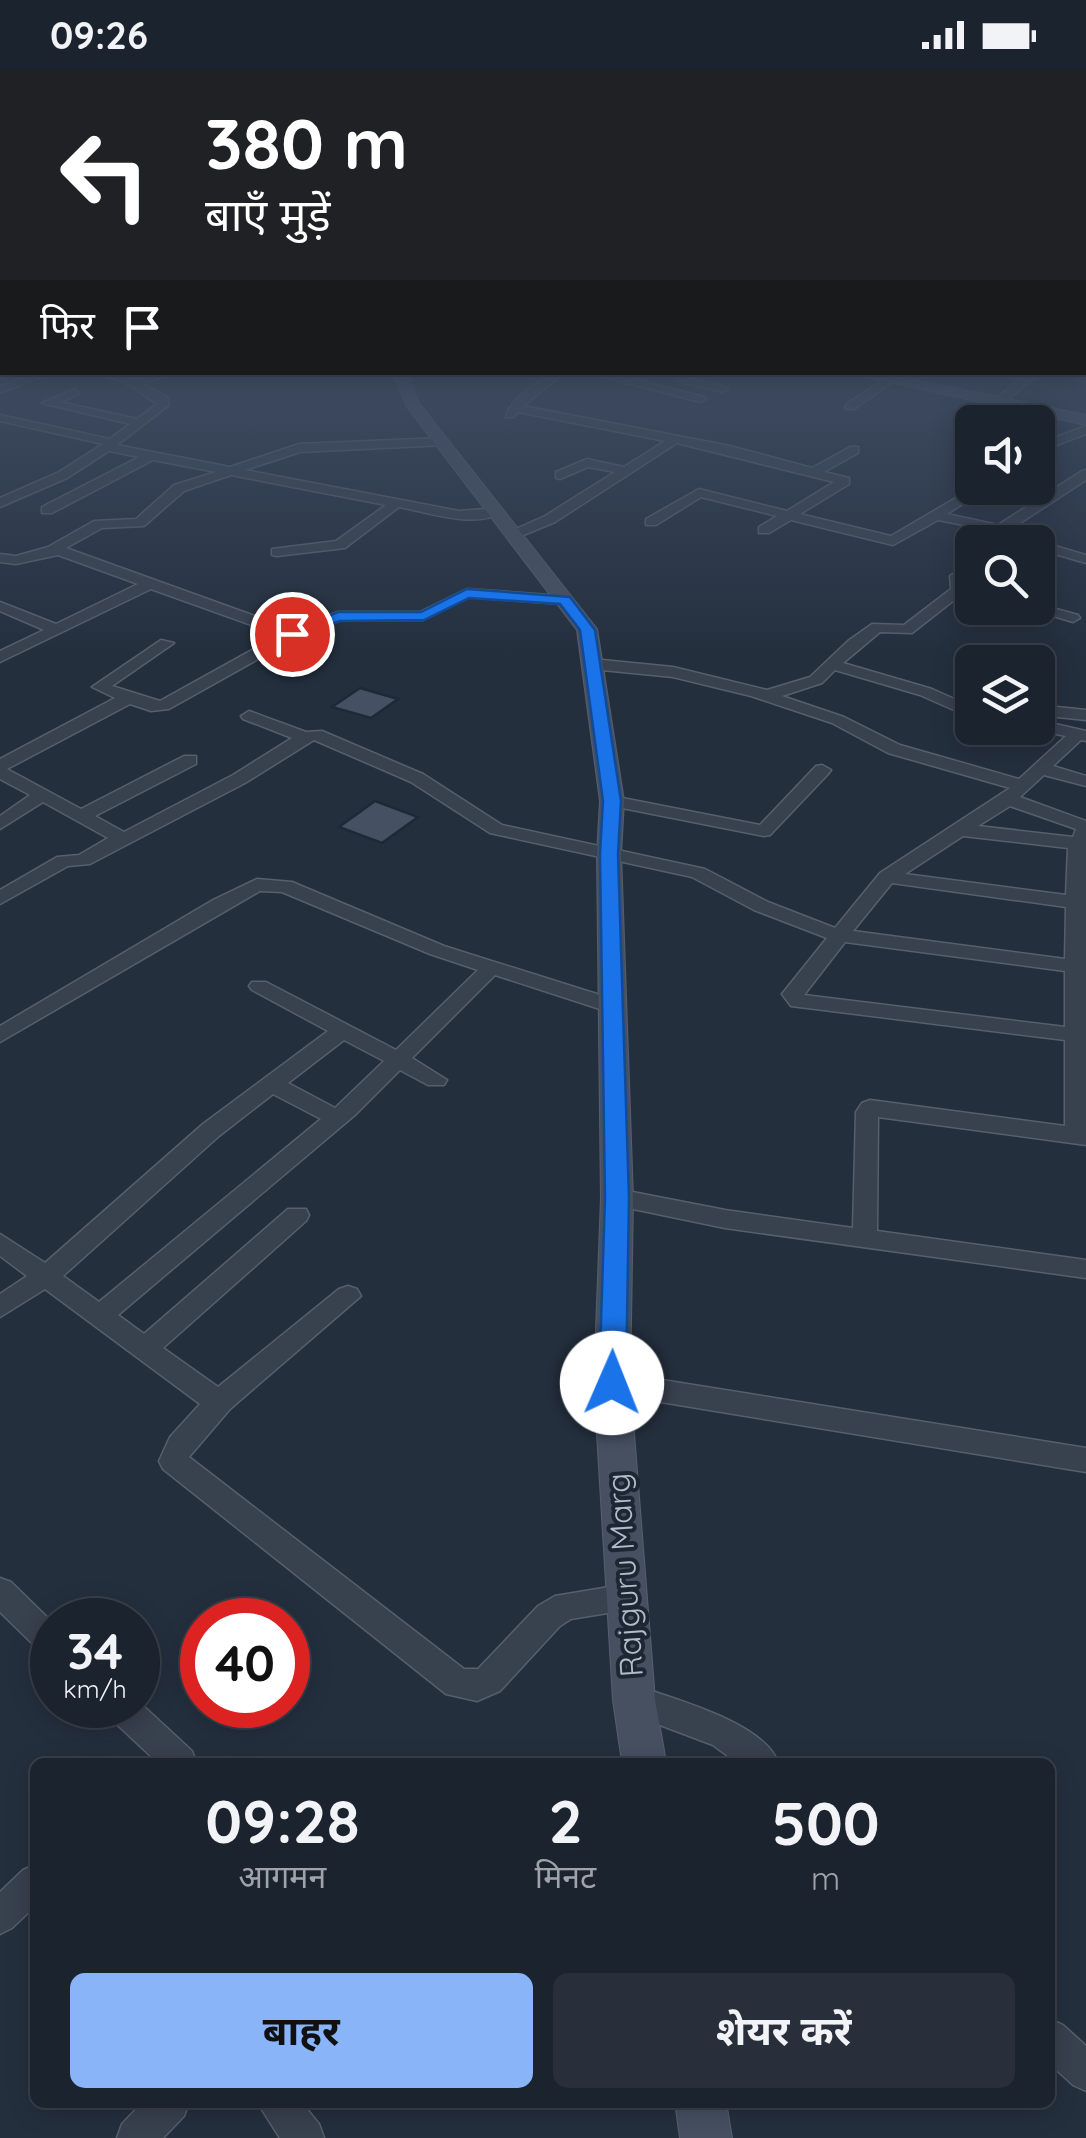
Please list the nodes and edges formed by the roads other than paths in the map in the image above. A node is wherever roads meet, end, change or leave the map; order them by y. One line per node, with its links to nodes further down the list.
1 (86, 461): 14 (street)
2 (143, 461): 17 (street)
3 (176, 461): 9 (street)
4 (259, 461): 9 (street)
5 (455, 461): 21 (street, Rajguru Marg)
6 (639, 461): 10 (street)
7 (767, 461): 11 (street)
8 (835, 461): 11 (street)
9 (228, 470): 15 (street); 25 (street)
10 (623, 470): 13 (street); 21 (street)
11 (814, 472): 18 (street)
12 (1086, 474): 23 (street)
13 (560, 475)
14 (0, 502)
15 (397, 503): 21 (street); 27 (street)
16 (956, 505): 19 (street)
17 (47, 510)
18 (785, 516): 19 (street); 20 (street); 24 (street)
19 (939, 516): 22 (street)
20 (651, 522)
21 (505, 524): 32 (street, Rajguru Marg)
22 (968, 525)
23 (1018, 525)
24 (764, 530)
25 (53, 550): 28 (street); 30 (street)
26 (1055, 550): 29 (street)
27 (278, 552)
28 (0, 558)
29 (1086, 559)
30 (151, 583): 36 (street); 37 (street)
31 (955, 597): 42 (street)
32 (564, 600): 37 (street); 41 (street, Rajguru Marg)
33 (0, 606): 36 (street)
34 (1055, 613): 35 (street)
35 (1073, 618)
36 (56, 629): 40 (street)
37 (292, 634): 39 (street); 44 (street)
38 (166, 644): 44 (street)
39 (318, 644)
40 (0, 658)
41 (592, 664): 43 (street); 59 (street, Rajguru Marg)
42 (834, 665): 43 (street); 45 (street)
43 (768, 695): 57 (street)
44 (128, 698): 53 (street)
45 (955, 705)
46 (1055, 712): 47 (street)
47 (1086, 715)
48 (250, 716): 51 (street)
49 (1055, 729): 50 (street)
50 (1082, 736): 54 (street)
51 (304, 737): 64 (street); 65 (street)
52 (190, 760): 60 (street)
53 (0, 769): 58 (street)
54 (1044, 769): 56 (street); 57 (street)
55 (822, 770): 59 (street)
56 (1086, 781)
57 (1016, 792): 62 (street); 63 (street)
58 (40, 796): 60 (street); 61 (street)
59 (612, 801): 65 (street, Rajguru Marg)
60 (79, 817): 64 (street)
61 (0, 824)
62 (961, 830): 63 (street); 66 (street)
63 (1083, 832): 68 (street)
64 (120, 838): 67 (street)
65 (609, 854): 69 (street); 73 (street, Rajguru Marg)
66 (887, 876): 68 (street); 69 (street)
67 (0, 898)
68 (1075, 902): 70 (street)
69 (836, 935): 70 (street); 76 (street)
70 (1075, 966): 76 (street)
71 (491, 968): 73 (street); 75 (street); 77 (street)
72 (258, 986): 74 (street)
73 (612, 1006): 82 (street, Rajguru Marg)
74 (340, 1033): 77 (street); 79 (street)
75 (0, 1034)
76 (1080, 1035): 81 (street)
77 (399, 1062): 78 (street); 80 (street)
78 (436, 1080)
79 (271, 1084): 80 (street); 87 (street)
80 (338, 1118): 90 (street)
81 (1081, 1136): 84 (street)
82 (617, 1198): 84 (street); 92 (street, Rajguru Marg)
83 (297, 1215): 91 (street)
84 (866, 1238): 86 (street)
85 (0, 1243): 87 (street)
86 (1086, 1269)
87 (45, 1278): 89 (street); 90 (street)
88 (348, 1296): 93 (street)
89 (0, 1307)
90 (99, 1316): 91 (street)
91 (144, 1349): 93 (street)
92 (612, 1383): 94 (street); 96 (street, Rajguru Marg)
93 (219, 1403): 96 (street)
94 (1086, 1460)
95 (0, 1592): 97 (street)
96 (626, 1598): 98 (street, Rajguru Marg)
97 (30, 1621)
98 (634, 1700): 101 (street, Rajguru Marg); 102 (street)
99 (144, 1728): 100 (street)
100 (176, 1758)
101 (643, 1758)
102 (757, 1758)
103 (30, 1887): 104 (street)
104 (0, 1916)
105 (1055, 2045): 106 (street)
106 (1086, 2072)
107 (164, 2108): 109 (street)
108 (281, 2108): 110 (street)
109 (136, 2138)
110 (305, 2138)

